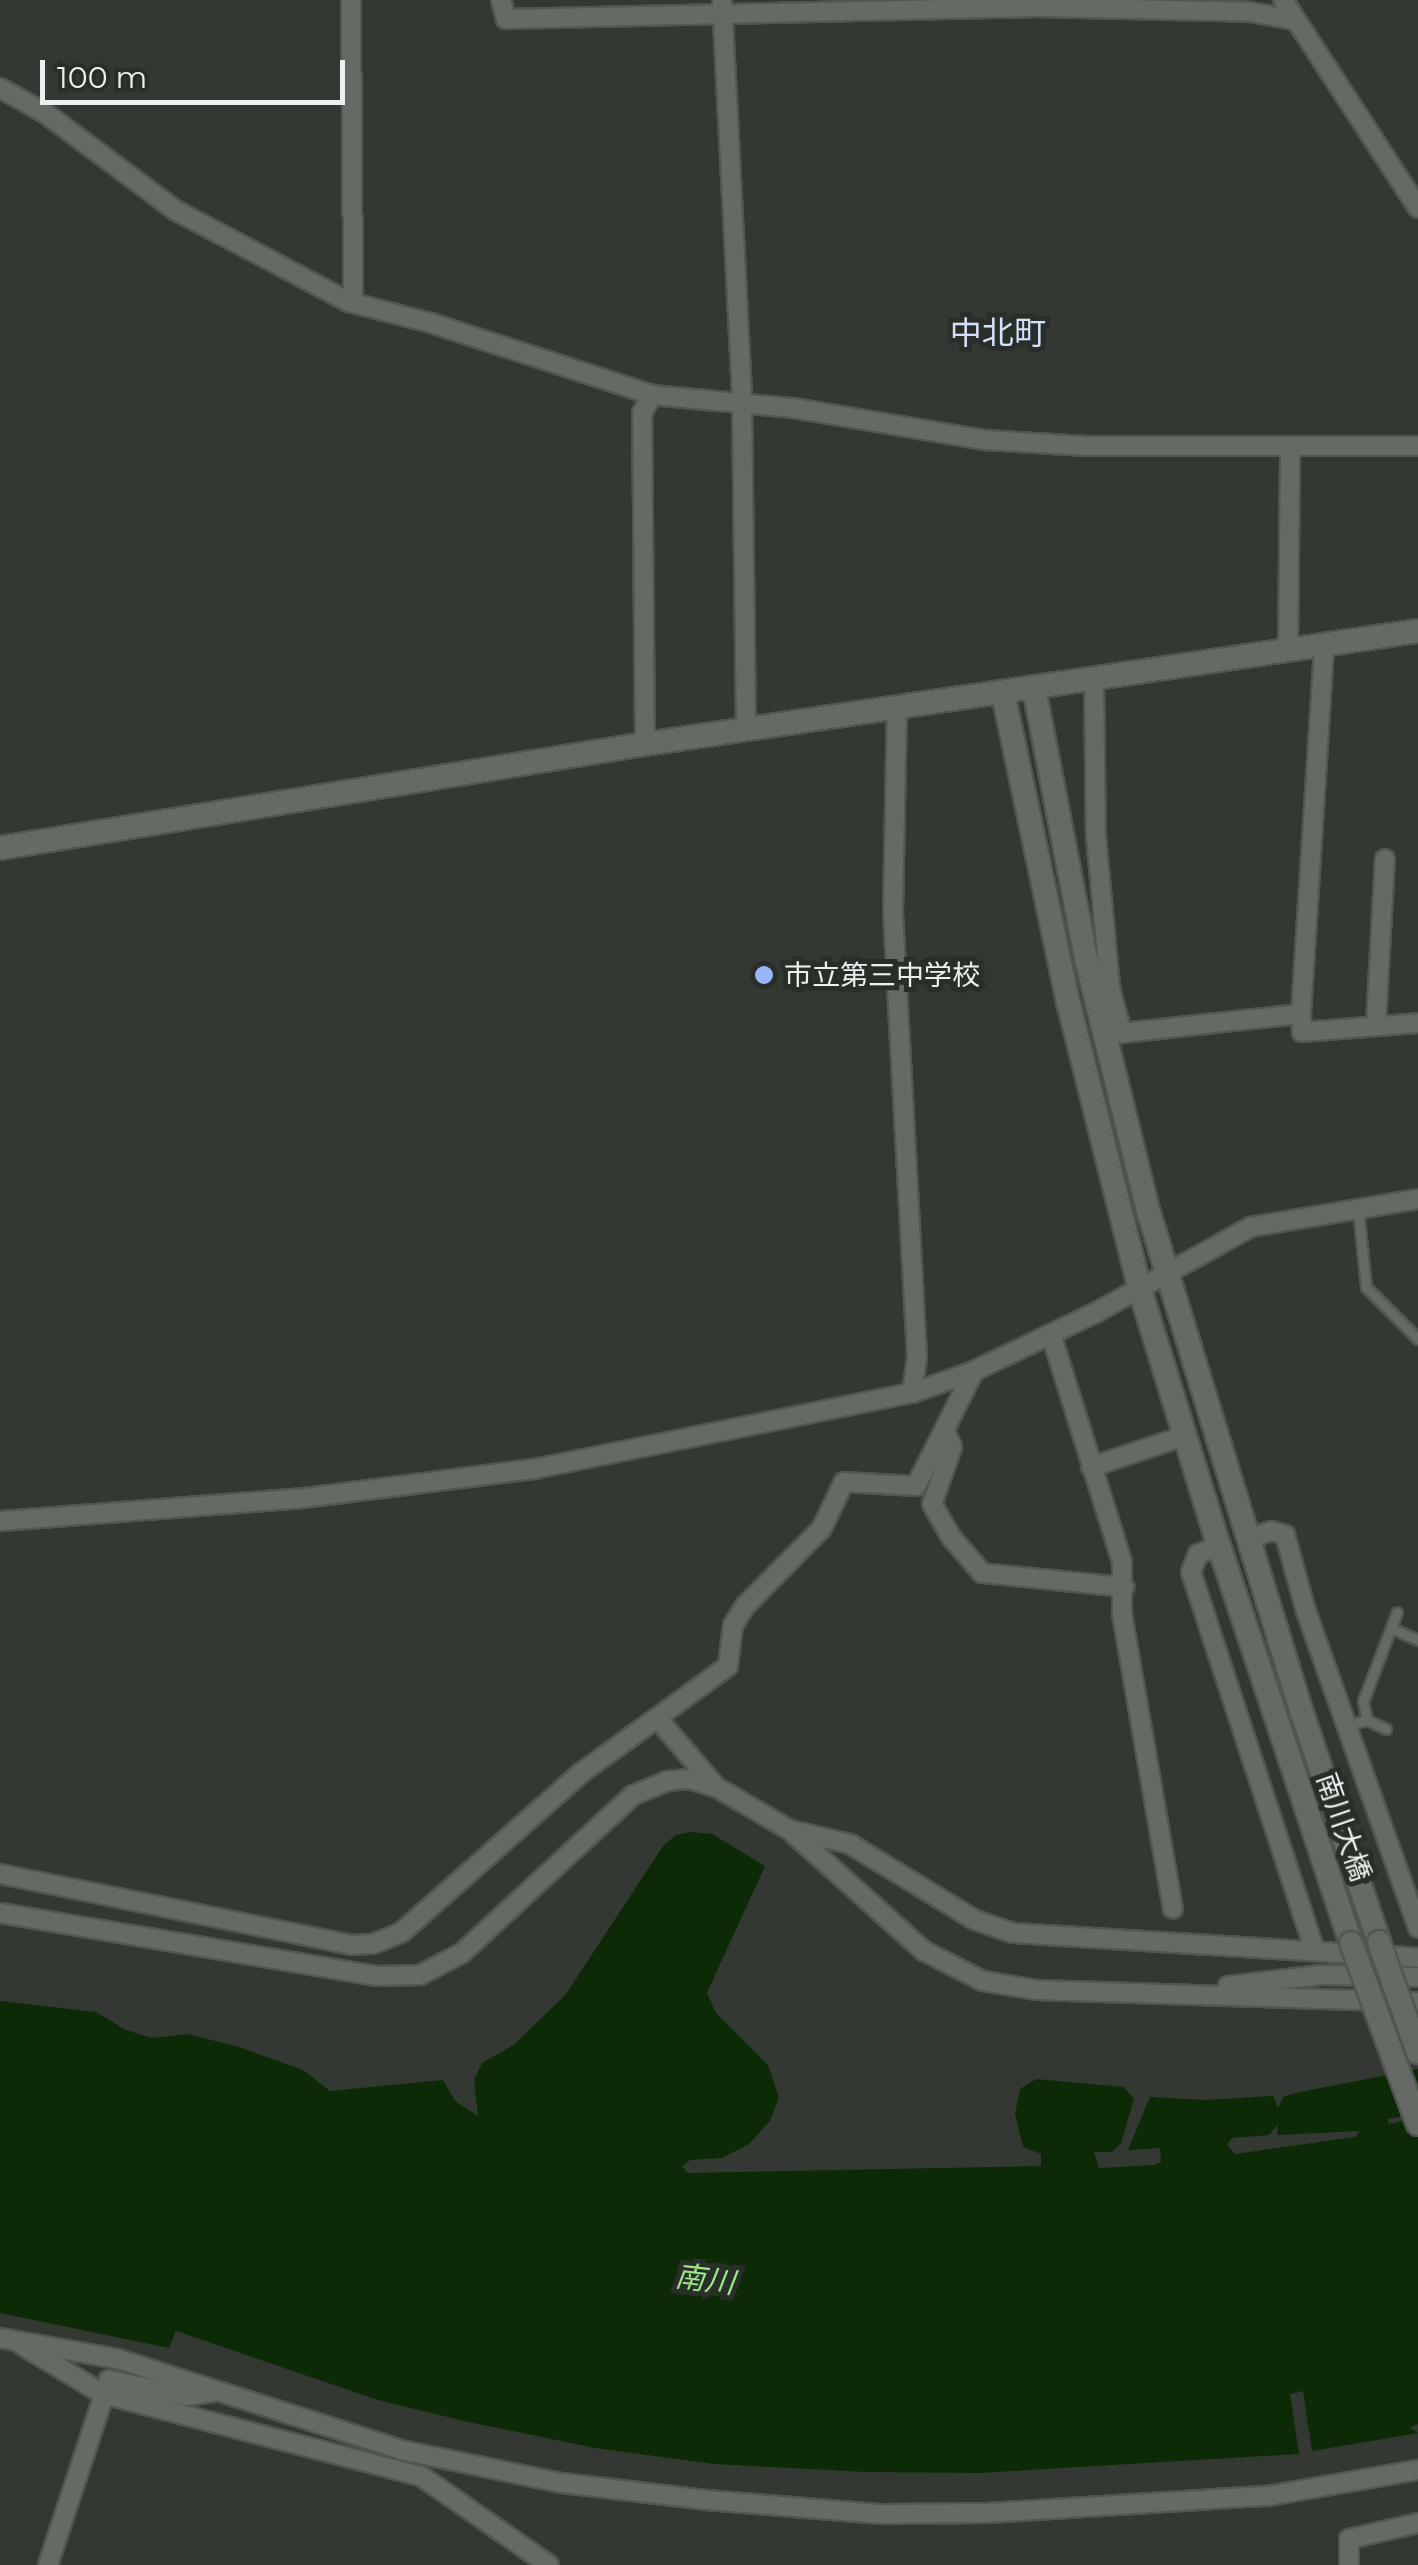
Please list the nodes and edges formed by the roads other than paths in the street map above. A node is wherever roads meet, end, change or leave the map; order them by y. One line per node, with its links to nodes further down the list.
1 (352, 0): 8 (street)
2 (500, 0): 4 (street)
3 (1284, 0): 5 (street)
4 (722, 8): 5 (street); 10 (street)
5 (1295, 20): 7 (street)
6 (0, 88): 8 (street)
7 (1418, 208)
8 (354, 303): 9 (street)
9 (652, 394): 10 (street); 21 (street)
10 (742, 401): 12 (street); 20 (street)
11 (1418, 446): 12 (street)
12 (1290, 448): 15 (street)
13 (1418, 631): 14 (street)
14 (1324, 644): 15 (street); 25 (street)
15 (1288, 650): 16 (street)
16 (1094, 680): 17 (street); 24 (street)
17 (1034, 688): 18 (street); 24 (street)
18 (1003, 692): 19 (street); 32 (street, 南川大橋)
19 (897, 708): 20 (street); 36 (street)
20 (746, 730): 21 (street)
21 (645, 744): 22 (street)
22 (0, 848)
23 (1385, 858): 27 (street)
24 (1098, 964): 28 (street)
25 (1301, 1014): 27 (street); 28 (street)
26 (1418, 1023): 27 (street)
27 (1376, 1024)
28 (1113, 1034): 31 (street)
29 (1418, 1199): 30 (street)
30 (1358, 1209): 31 (street); 34 (lane)
31 (1167, 1274): 32 (street); 41 (street)
32 (1140, 1290): 33 (street); 38 (street, 南川大橋)
33 (1052, 1334): 35 (street); 39 (street)
34 (1418, 1339)
35 (974, 1371): 36 (street); 37 (street)
36 (912, 1393): 40 (street)
37 (945, 1432): 43 (street); 47 (street)
38 (1184, 1436): 39 (street); 42 (street, 南川大橋)
39 (1091, 1468): 43 (street)
40 (0, 1521)
41 (1247, 1539): 49 (street); 62 (street, bridge)
42 (1219, 1546): 57 (street); 63 (street, 南川大橋, bridge)
43 (1124, 1586): 54 (street)
44 (1397, 1612): 45 (lane)
45 (1391, 1628): 46 (lane); 48 (lane)
46 (1418, 1640)
47 (657, 1718): 51 (street); 53 (street)
48 (1368, 1720): 49 (lane); 50 (lane)
49 (1346, 1724): 56 (street)
50 (1386, 1728)
51 (716, 1787): 52 (street); 55 (street)
52 (790, 1830): 57 (street); 60 (street)
53 (0, 1874)
54 (1172, 1909)
55 (0, 1913)
56 (1418, 1928)
57 (1315, 1951): 58 (street)
58 (1418, 1958)
59 (1418, 1977): 60 (street)
60 (1204, 1994): 61 (street)
61 (1418, 2002)
62 (1418, 2052)
63 (1418, 2124)
64 (6, 2338): 65 (street); 66 (street)
65 (218, 2390): 66 (street); 67 (street)
66 (103, 2394): 69 (street); 70 (street)
67 (1418, 2472)
68 (1418, 2523): 71 (street)
69 (48, 2565)
70 (549, 2565)
71 (1349, 2565)

